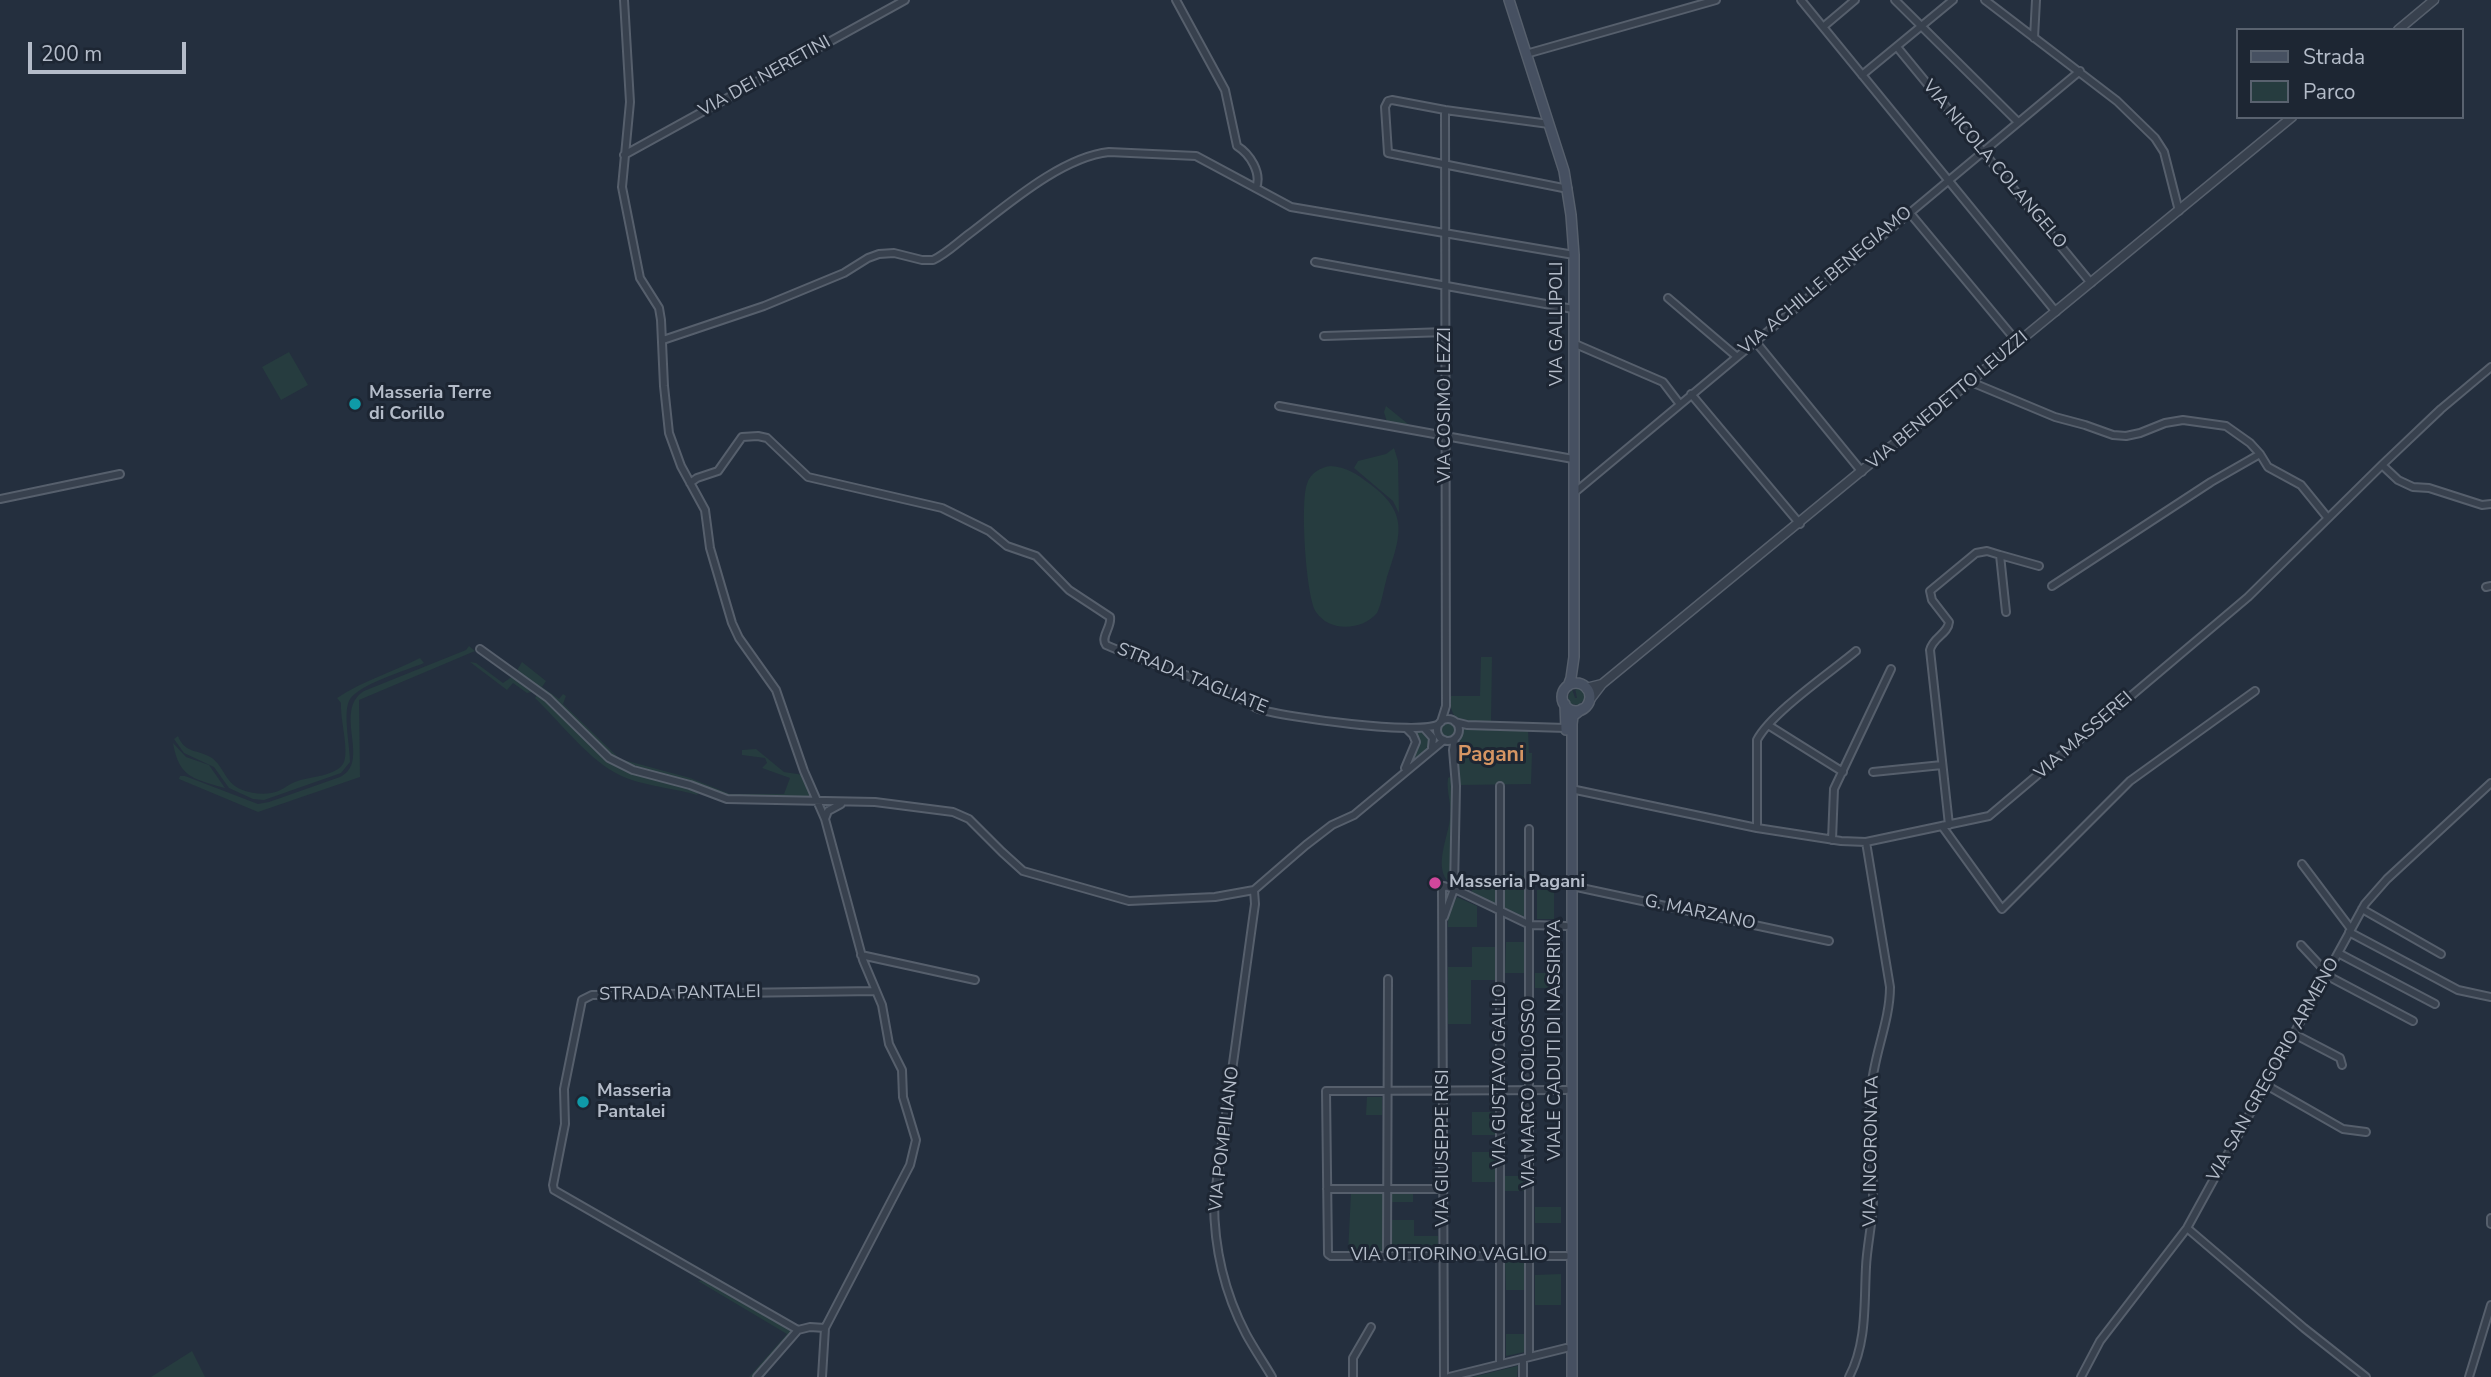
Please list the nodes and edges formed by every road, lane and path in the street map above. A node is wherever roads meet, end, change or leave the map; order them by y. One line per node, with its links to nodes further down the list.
1 (624, 0): 26 (street)
2 (905, 0): 26 (street, VIA DEI NERETINI)
3 (1176, 0): 29 (street)
4 (1509, 0): 18 (main road, VIA GALLIPOLI)
5 (1716, 0): 18 (street)
6 (1801, 0): 13 (street)
7 (1854, 0): 13 (street)
8 (1895, 0): 14 (street)
9 (1953, 0): 14 (street)
10 (1985, 0): 16 (street)
11 (2036, 0): 16 (street)
12 (2434, 0): 15 (street)
13 (1823, 27): 20 (street)
14 (1922, 27): 17 (street); 23 (street)
15 (2400, 28)
16 (2034, 38): 19 (street)
17 (1897, 47): 20 (street); 25 (street, VIA NICOLA COLANGELO)
18 (1526, 54): 24 (main road, VIA GALLIPOLI)
19 (2080, 71): 23 (street, VIA ACHILLE BENEGIAMO); 31 (street)
20 (1863, 75): 28 (street)
21 (1446, 110): 24 (street); 27 (street, VIA COSIMO LEZZI); 27 (street)
22 (2290, 119): 31 (street, VIA BENEDETTO LEUZZI)
23 (2018, 122): 25 (street, VIA ACHILLE BENEGIAMO)
24 (1549, 124): 30 (main road, VIA GALLIPOLI)
25 (1983, 151): 28 (street, VIA ACHILLE BENEGIAMO); 36 (street, VIA NICOLA COLANGELO)
26 (624, 155): 43 (street)
27 (1446, 165): 30 (street); 33 (street, VIA COSIMO LEZZI)
28 (1949, 180): 32 (street, VIA ACHILLE BENEGIAMO); 40 (street)
29 (1256, 188): 33 (street); 43 (street)
30 (1568, 189): 34 (main road, VIA GALLIPOLI)
31 (2179, 211): 36 (street, VIA BENEDETTO LEUZZI)
32 (1909, 212): 44 (street, VIA ACHILLE BENEGIAMO); 46 (street)
33 (1445, 231): 34 (street); 37 (street, VIA COSIMO LEZZI)
34 (1574, 255): 39 (main road, VIA GALLIPOLI)
35 (1315, 262): 37 (street)
36 (2091, 283): 40 (street, VIA BENEDETTO LEUZZI)
37 (1446, 286): 39 (street); 41 (street, VIA COSIMO LEZZI)
38 (1668, 298): 47 (street)
39 (1573, 309): 45 (main road, VIA GALLIPOLI)
40 (2056, 312): 46 (street, VIA BENEDETTO LEUZZI)
41 (1446, 332): 42 (street); 53 (street, VIA COSIMO LEZZI)
42 (1324, 336)
43 (663, 340): 59 (street)
44 (1755, 341): 47 (street, VIA ACHILLE BENEGIAMO); 57 (street)
45 (1573, 343): 51 (street); 55 (main road, VIA GALLIPOLI)
46 (2018, 344): 49 (street, VIA BENEDETTO LEUZZI)
47 (1735, 356): 50 (street, VIA ACHILLE BENEGIAMO)
48 (2491, 367): 56 (street, VIA MASSEREI)
49 (1971, 382): 54 (street); 57 (street, VIA BENEDETTO LEUZZI)
50 (1691, 394): 51 (street, VIA ACHILLE BENEGIAMO); 64 (street)
51 (1679, 403): 60 (street, VIA ACHILLE BENEGIAMO)
52 (1279, 406): 53 (street)
53 (1447, 436): 55 (street); 77 (street, VIA COSIMO LEZZI)
54 (2260, 454): 63 (street); 67 (street)
55 (1573, 459): 60 (main road, VIA GALLIPOLI)
56 (2382, 465): 62 (street); 63 (street, VIA MASSEREI)
57 (1862, 472): 64 (street, VIA BENEDETTO LEUZZI)
58 (120, 474): 61 (street)
59 (690, 483): 84 (street, STRADA TAGLIATE); 98 (street)
60 (1573, 493): 71 (main road, VIA GALLIPOLI)
61 (0, 499)
62 (2491, 504)
63 (2327, 517): 101 (street, VIA MASSEREI)
64 (1800, 524): 73 (street, VIA BENEDETTO LEUZZI)
65 (2000, 555): 66 (street); 68 (street); 91 (street)
66 (2039, 566)
67 (2052, 586)
68 (2006, 612)
69 (480, 649): 98 (street)
70 (1856, 652): 82 (street)
71 (1574, 657): 74 (main road, VIA GALLIPOLI); 75 (main road, VIA GALLIPOLI)
72 (1891, 668): 92 (street)
73 (1602, 684): 75 (street, VIA BENEDETTO LEUZZI); 79 (street, VIA BENEDETTO LEUZZI)
74 (1568, 686): 75 (main road); 78 (main road, VIA GALLIPOLI)
75 (1584, 686): 79 (main road, VIA GALLIPOLI)
76 (2255, 691): 101 (street)
77 (1446, 700): 80 (street, VIA COSIMO LEZZI); 81 (street, VIA COSIMO LEZZI)
78 (1565, 704): 79 (main road); 83 (main road, VIALE CADUTI DI NASSIRIYA)
79 (1586, 705): 97 (main road, VIALE CADUTI DI NASSIRIYA)
80 (1440, 723): 81 (street, STRADA TAGLIATE); 85 (street, STRADA TAGLIATE); 86 (street, VIA COSIMO LEZZI)
81 (1455, 724): 83 (street); 87 (street, VIA GIUSEPPE RISI)
82 (1768, 725): 92 (street); 102 (street)
83 (1566, 728): 114 (main road, VIALE CADUTI DI NASSIRIYA)
84 (1407, 729): 85 (street, STRADA TAGLIATE); 94 (street)
85 (1425, 729): 89 (street)
86 (1437, 733): 88 (street); 89 (street, VIA COSIMO LEZZI)
87 (1455, 738): 88 (street); 90 (street, VIA GIUSEPPE RISI)
88 (1445, 740): 89 (street); 90 (street, VIA GIUSEPPE RISI)
89 (1431, 749): 94 (street)
90 (1452, 754): 108 (street, VIA GIUSEPPE RISI)
91 (1942, 765): 93 (street); 101 (street)
92 (1843, 772): 104 (street)
93 (1873, 772)
94 (1402, 773): 109 (street)
95 (2491, 783): 110 (street, VIA SAN GREGORIO ARMENO)
96 (1500, 786): 111 (street, VIA GUSTAVO GALLO)
97 (1572, 789): 102 (street, VIA MASSEREI); 107 (main road, VIALE CADUTI DI NASSIRIYA)
98 (818, 801): 99 (street); 100 (street)
99 (853, 802): 100 (street); 109 (street)
100 (825, 820): 120 (street)
101 (1945, 825): 105 (street, VIA MASSEREI)
102 (1757, 828): 104 (street, VIA MASSEREI)
103 (1529, 829): 113 (street, VIA MARCO COLOSSO)
104 (1832, 840): 105 (street, VIA MASSEREI)
105 (1866, 842): 164 (street, VIA INCORONATA)
106 (2302, 864): 115 (street)
107 (1572, 886): 116 (street, G. MARZANO); 163 (main road, VIALE CADUTI DI NASSIRIYA)
108 (1454, 889): 111 (street); 112 (street, VIA GIUSEPPE RISI); 112 (street, VIA GIUSEPPE RISI)
109 (1254, 890): 157 (street, VIA POMPILIANO)
110 (2362, 909): 115 (street, VIA SAN GREGORIO ARMENO); 119 (street)
111 (1500, 912): 113 (street); 132 (street, VIA GUSTAVO GALLO)
112 (1443, 919): 131 (street, VIA GIUSEPPE RISI)
113 (1530, 925): 114 (street); 133 (street, VIA MARCO COLOSSO)
114 (1566, 926): 134 (main road, VIALE CADUTI DI NASSIRIYA)
115 (2350, 931): 118 (street, VIA SAN GREGORIO ARMENO); 125 (street)
116 (1829, 941)
117 (2301, 945): 121 (street)
118 (2338, 953): 121 (street, VIA SAN GREGORIO ARMENO); 126 (street)
119 (2441, 954)
120 (861, 956): 123 (street); 124 (street)
121 (2326, 974): 127 (street); 128 (street, VIA SAN GREGORIO ARMENO)
122 (1388, 979): 135 (street)
123 (975, 980)
124 (876, 991): 150 (street); 151 (street, STRADA PANTALEI)
125 (2491, 997)
126 (2435, 1004)
127 (2413, 1021)
128 (2294, 1034): 129 (street); 130 (street, VIA SAN GREGORIO ARMENO)
129 (2342, 1065)
130 (2266, 1085): 136 (street); 142 (street, VIA SAN GREGORIO ARMENO)
131 (1444, 1090): 132 (street); 135 (street); 139 (street, VIA GIUSEPPE RISI)
132 (1501, 1090): 133 (street); 145 (street, VIA GUSTAVO GALLO)
133 (1530, 1090): 134 (street); 146 (street, VIA MARCO COLOSSO)
134 (1566, 1090): 147 (main road, VIALE CADUTI DI NASSIRIYA)
135 (1387, 1091): 137 (street); 138 (street)
136 (2366, 1132)
137 (1327, 1189): 138 (street); 143 (street, VIA OTTORINO VAGLIO)
138 (1387, 1189): 139 (street); 143 (street)
139 (1443, 1189): 144 (street, VIA GIUSEPPE RISI)
140 (2491, 1218): 141 (street)
141 (2491, 1224)
142 (2187, 1228): 165 (street, VIA SAN GREGORIO ARMENO); 166 (street)
143 (1387, 1255): 144 (street, VIA OTTORINO VAGLIO)
144 (1444, 1255): 145 (street, VIA OTTORINO VAGLIO); 159 (street, VIA GIUSEPPE RISI)
145 (1501, 1256): 146 (street, VIA OTTORINO VAGLIO); 154 (street, VIA GUSTAVO GALLO)
146 (1530, 1256): 147 (street, VIA OTTORINO VAGLIO); 153 (street, VIA MARCO COLOSSO)
147 (1566, 1256): 152 (main road, VIALE CADUTI DI NASSIRIYA)
148 (2491, 1306): 167 (street)
149 (1371, 1326): 158 (street)
150 (825, 1328): 151 (street); 156 (street)
151 (798, 1330): 155 (street)
152 (1566, 1348): 153 (street); 162 (main road, VIALE CADUTI DI NASSIRIYA)
153 (1526, 1358): 154 (street); 161 (street, VIA MARCO COLOSSO)
154 (1500, 1364): 160 (street)
155 (757, 1377)
156 (822, 1377)
157 (1272, 1377)
158 (1353, 1377)
159 (1444, 1377)
160 (1449, 1377)
161 (1523, 1377)
162 (1566, 1377)
163 (1572, 1377)
164 (1849, 1377)
165 (2081, 1377)
166 (2365, 1377)
167 (2469, 1377)

